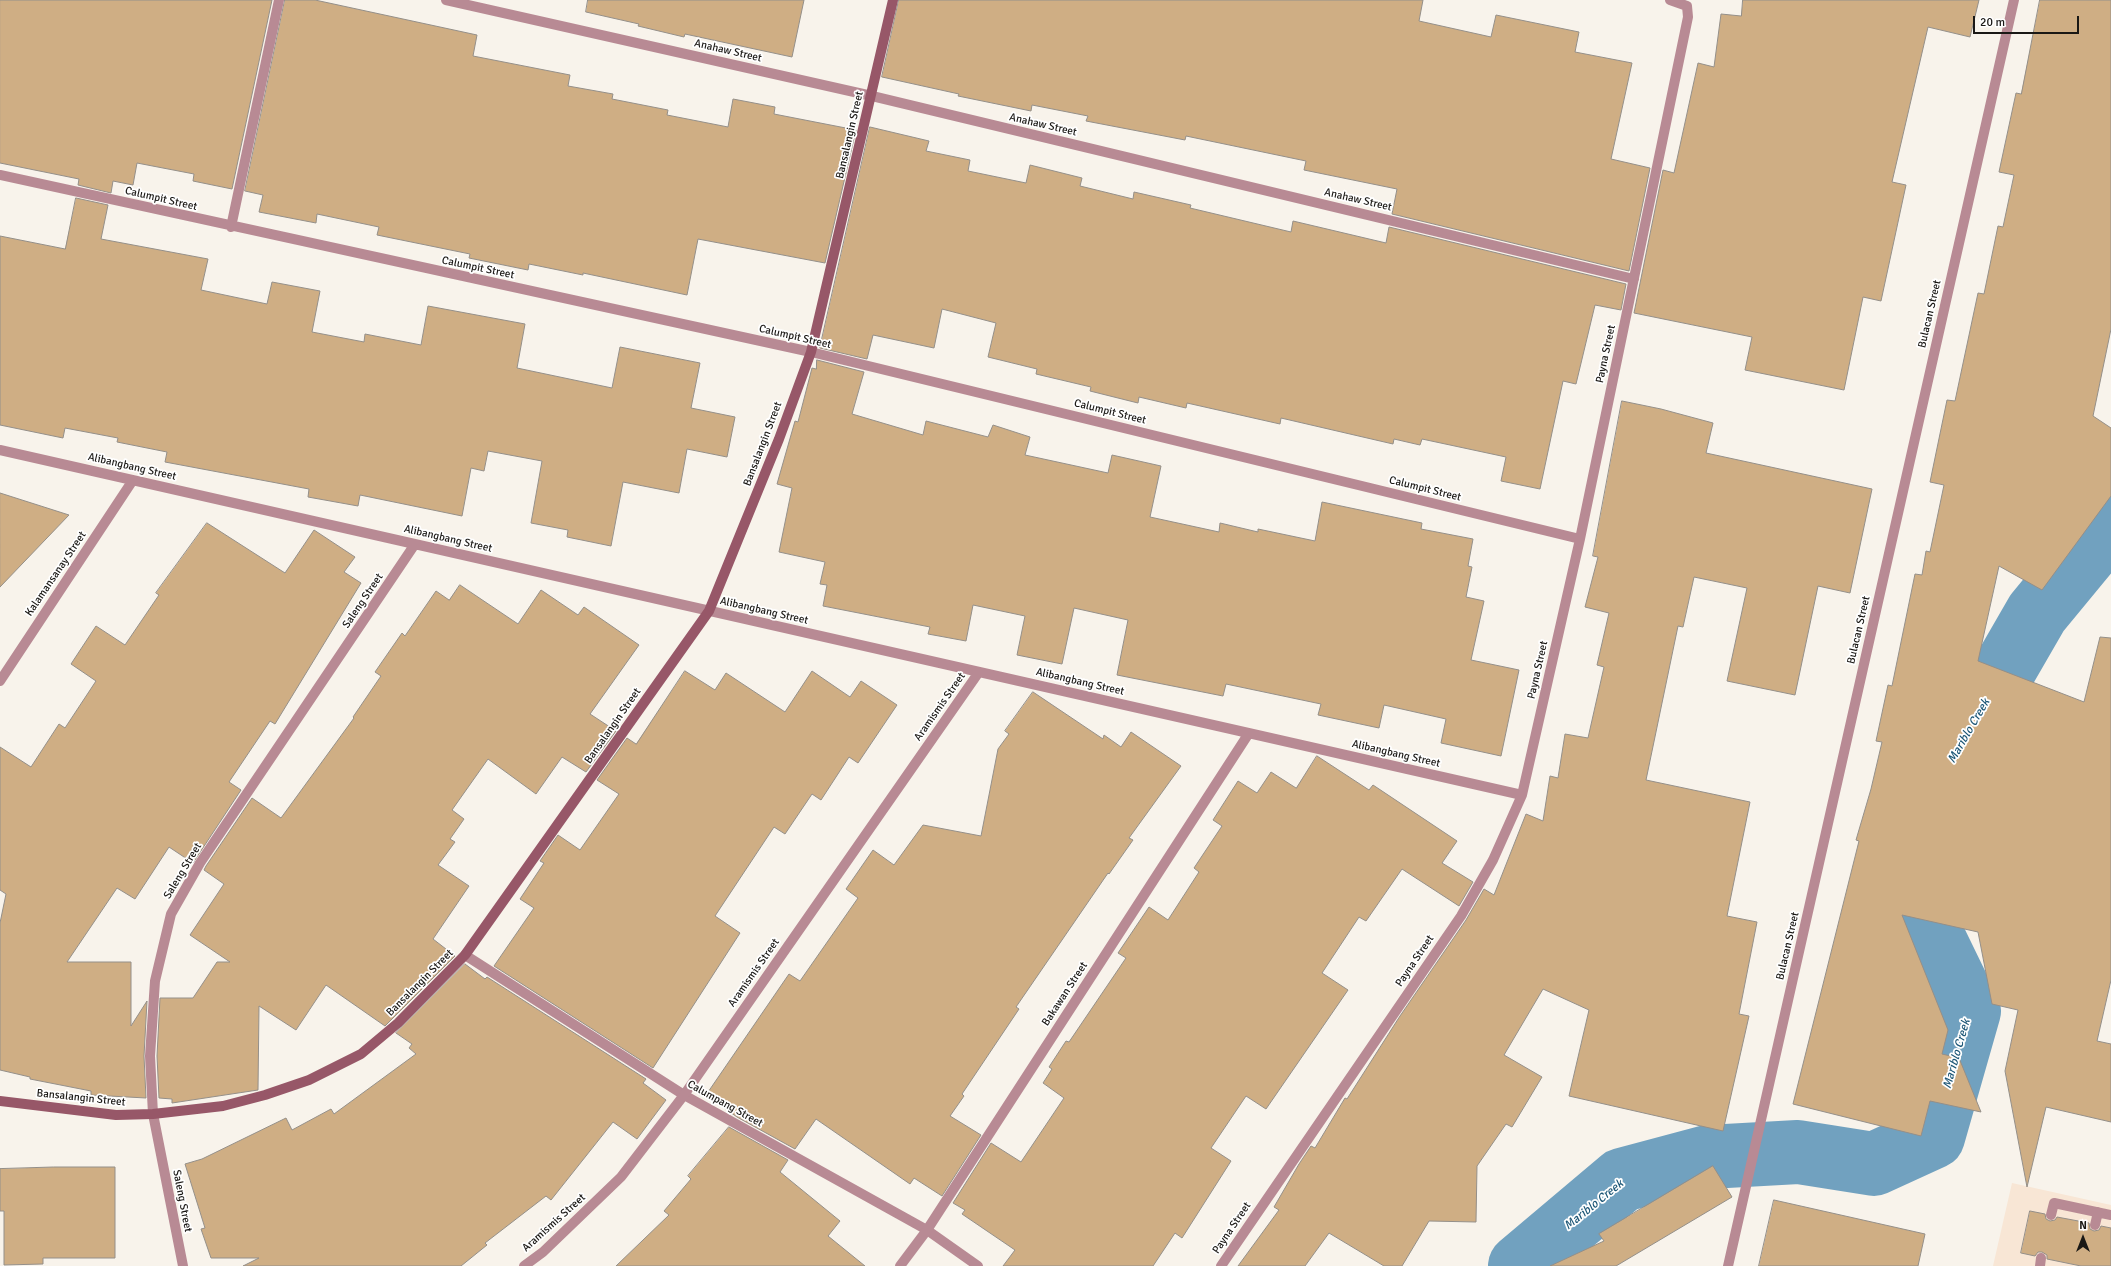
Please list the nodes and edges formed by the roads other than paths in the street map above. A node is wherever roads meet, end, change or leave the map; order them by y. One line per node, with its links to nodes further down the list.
1 (279, 0): 8 (street)
2 (446, 0): 6 (street, Anahaw Street)
3 (893, 0): 6 (street, Bansalangin Street)
4 (1670, 0): 9 (street, Payna Street)
5 (2014, 0): 34 (street, Bulacan Street)
6 (872, 96): 9 (street, Anahaw Street); 10 (street, Bansalangin Street)
7 (0, 175): 8 (street, Calumpit Street)
8 (230, 227): 10 (street, Calumpit Street)
9 (1634, 279): 13 (street, Payna Street)
10 (810, 352): 13 (street, Calumpit Street); 15 (street, Bansalangin Street)
11 (0, 450): 12 (street, Alibangbang Street)
12 (133, 480): 14 (street, Alibangbang Street); 17 (street, Kalamansanay Street)
13 (1580, 539): 19 (street, Payna Street)
14 (415, 544): 15 (street, Alibangbang Street); 23 (street, Saleng Street)
15 (709, 611): 16 (street, Alibangbang Street); 20 (street, Bansalangin Street)
16 (979, 672): 18 (street, Alibangbang Street); 21 (street, Aramismis Street)
17 (0, 681)
18 (1249, 733): 19 (street, Alibangbang Street); 28 (street, Bakawan Street)
19 (1522, 795): 33 (street, Payna Street)
20 (465, 955): 21 (street, Calumpang Street); 23 (street, Bansalangin Street)
21 (684, 1095): 28 (street, Calumpang Street); 30 (street, Aramismis Street)
22 (0, 1101): 23 (street, Bansalangin Street)
23 (153, 1114): 29 (street, Saleng Street)
24 (2098, 1212): 25 (street); 26 (street); 27 (street)
25 (2051, 1215)
26 (2111, 1215)
27 (2095, 1225)
28 (926, 1230): 31 (street, Bakawan Street); 32 (street, Calumpang Street)
29 (182, 1266)
30 (524, 1266)
31 (900, 1266)
32 (978, 1266)
33 (1221, 1266)
34 (1728, 1266)

